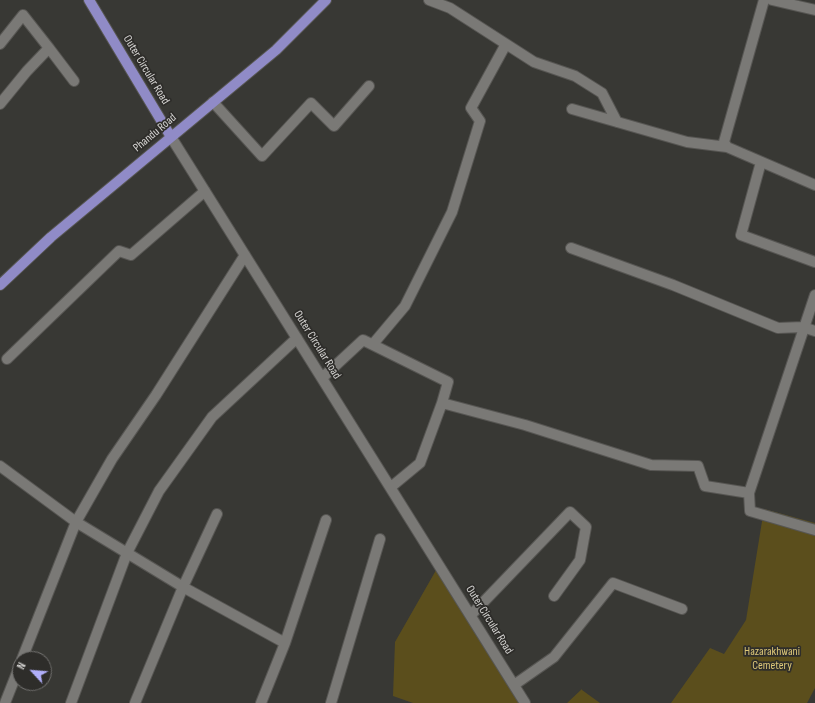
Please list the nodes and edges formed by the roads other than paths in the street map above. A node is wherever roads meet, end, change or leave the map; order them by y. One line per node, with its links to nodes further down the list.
1 (89, 0): 16 (main road, Outer Circular Road)
2 (326, 0): 12 (main road, Phandu Road)
3 (429, 0): 8 (street)
4 (764, 0): 17 (street)
5 (772, 0): 6 (street)
6 (815, 10)
7 (0, 44): 9 (street)
8 (506, 44): 15 (street); 29 (street)
9 (49, 48): 10 (street); 13 (street)
10 (74, 81)
11 (369, 86): 12 (street)
12 (213, 102): 16 (main road, Phandu Road)
13 (0, 104)
14 (572, 109): 15 (street)
15 (617, 122): 17 (street)
16 (171, 137): 20 (street, Outer Circular Road); 24 (main road, Phandu Road)
17 (727, 147): 18 (street)
18 (761, 162): 19 (street); 23 (street)
19 (815, 185)
20 (205, 191): 22 (street, Outer Circular Road); 30 (street)
21 (571, 248): 26 (street)
22 (245, 255): 28 (street, Outer Circular Road); 38 (street)
23 (815, 262)
24 (0, 286)
25 (815, 295): 26 (street)
26 (803, 327): 27 (street); 35 (street)
27 (815, 330)
28 (297, 338): 31 (street, Outer Circular Road); 41 (street)
29 (373, 344): 31 (street); 32 (street)
30 (7, 359)
31 (322, 378): 34 (street, Outer Circular Road)
32 (442, 403): 34 (street); 35 (street)
33 (0, 466): 38 (street)
34 (391, 487): 45 (street, Outer Circular Road)
35 (749, 493): 39 (street)
36 (217, 514): 42 (street)
37 (326, 520): 46 (street)
38 (76, 522): 41 (street); 47 (street)
39 (815, 530)
40 (380, 539): 54 (street)
41 (127, 553): 42 (street); 51 (street)
42 (183, 587): 46 (street); 52 (street)
43 (554, 596): 45 (street)
44 (682, 609): 49 (street)
45 (471, 615): 49 (street, Outer Circular Road)
46 (285, 643): 53 (street)
47 (25, 651)
48 (12, 685): 50 (street)
49 (514, 685): 55 (street, Outer Circular Road)
50 (5, 703)
51 (71, 703)
52 (136, 703)
53 (261, 703)
54 (331, 703)
55 (526, 703)

